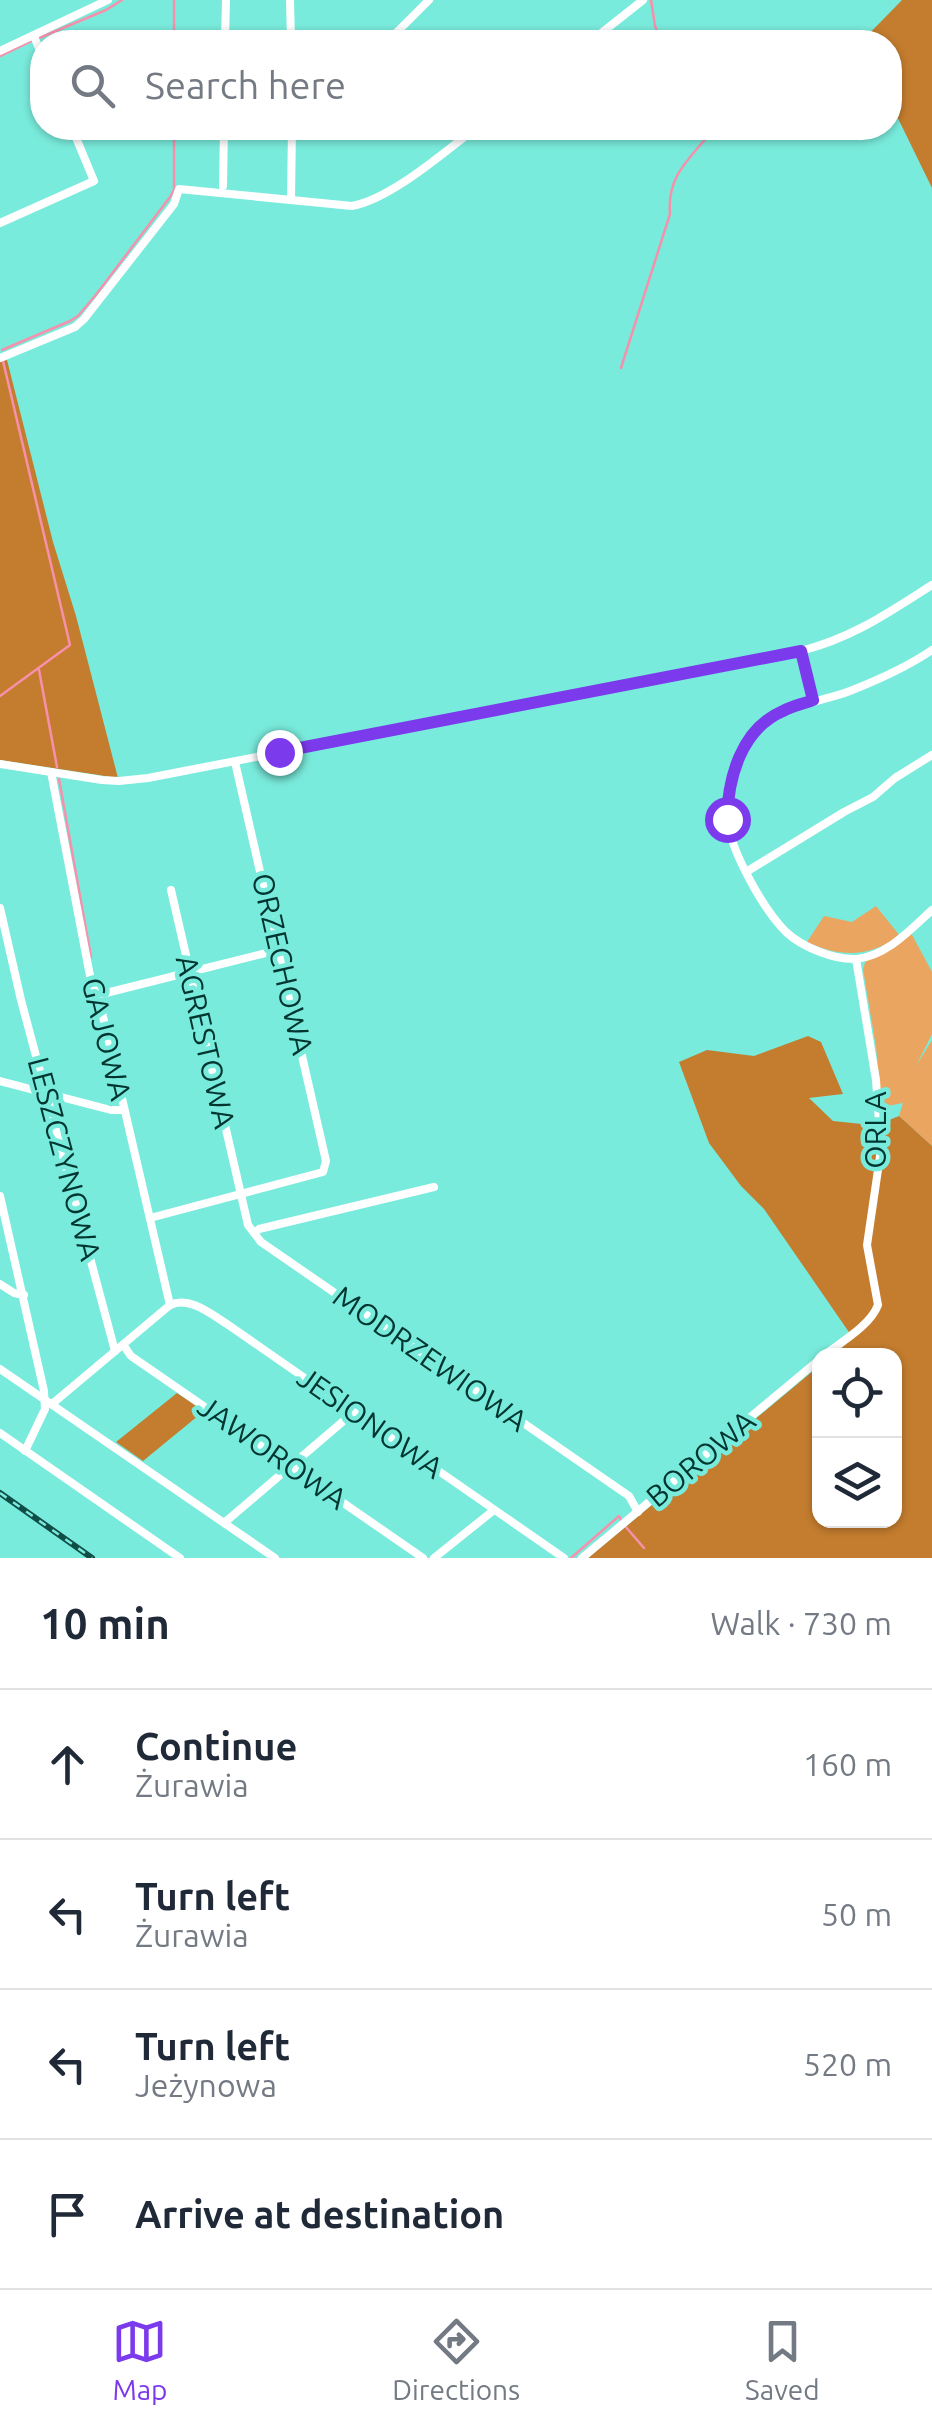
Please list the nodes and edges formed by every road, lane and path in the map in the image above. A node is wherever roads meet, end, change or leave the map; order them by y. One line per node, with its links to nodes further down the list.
1 (226, 0): 7 (street)
2 (290, 0): 8 (street)
3 (429, 0): 9 (street)
4 (644, 0): 10 (street)
5 (103, 1): 6 (street)
6 (46, 30)
7 (225, 30)
8 (291, 30)
9 (399, 30)
10 (605, 30)
11 (30, 38): 12 (street)
12 (0, 50)
13 (77, 140): 19 (street)
14 (224, 140): 17 (street)
15 (292, 140): 18 (street)
16 (459, 140): 18 (street)
17 (223, 186)
18 (291, 200): 20 (street)
19 (0, 223)
20 (0, 358)
21 (932, 586): 23 (street)
22 (932, 650): 24 (street)
23 (801, 651): 24 (street); 26 (street)
24 (813, 700): 29 (street)
25 (932, 755): 29 (street)
26 (235, 762): 28 (street); 33 (street, ORZECHOWA)
27 (0, 764): 28 (street)
28 (52, 772): 36 (street, GAJOWA)
29 (746, 872): 34 (street)
30 (170, 890): 35 (street, AGRESTOWA)
31 (0, 908): 38 (street, LESZCZYNOWA)
32 (932, 910): 34 (street)
33 (278, 950): 35 (street); 41 (street, ORZECHOWA)
34 (856, 959): 47 (street, ORLA)
35 (189, 973): 36 (street); 41 (street, AGRESTOWA)
36 (98, 995): 39 (street, GAJOWA)
37 (0, 1081): 38 (street)
38 (46, 1094): 39 (street); 50 (street, LESZCZYNOWA)
39 (124, 1110): 43 (street, GAJOWA)
40 (434, 1187): 44 (street)
41 (240, 1194): 43 (street); 44 (street)
42 (0, 1196): 46 (street)
43 (150, 1218): 48 (street, GAJOWA)
44 (254, 1233): 59 (street, MODRZEWIOWA)
45 (0, 1284): 46 (street)
46 (24, 1295): 53 (street)
47 (877, 1300): 49 (street, BOROWA)
48 (170, 1305): 50 (street); 54 (street, JESIONOWA)
49 (833, 1348)
50 (119, 1349): 53 (street); 57 (street, JAWOROWA)
51 (812, 1365): 59 (street, BOROWA)
52 (0, 1369): 53 (street)
53 (48, 1401): 56 (street); 60 (street)
54 (354, 1412): 57 (street); 58 (street, JESIONOWA)
55 (0, 1434): 56 (street)
56 (25, 1450): 61 (street)
57 (291, 1467): 60 (street); 63 (street, JAWOROWA)
58 (494, 1510): 64 (street); 65 (street, JESIONOWA)
59 (638, 1512): 66 (street, BOROWA)
60 (224, 1522): 62 (street)
61 (180, 1558)
62 (275, 1558)
63 (424, 1558)
64 (434, 1558)
65 (564, 1558)
66 (582, 1558)

